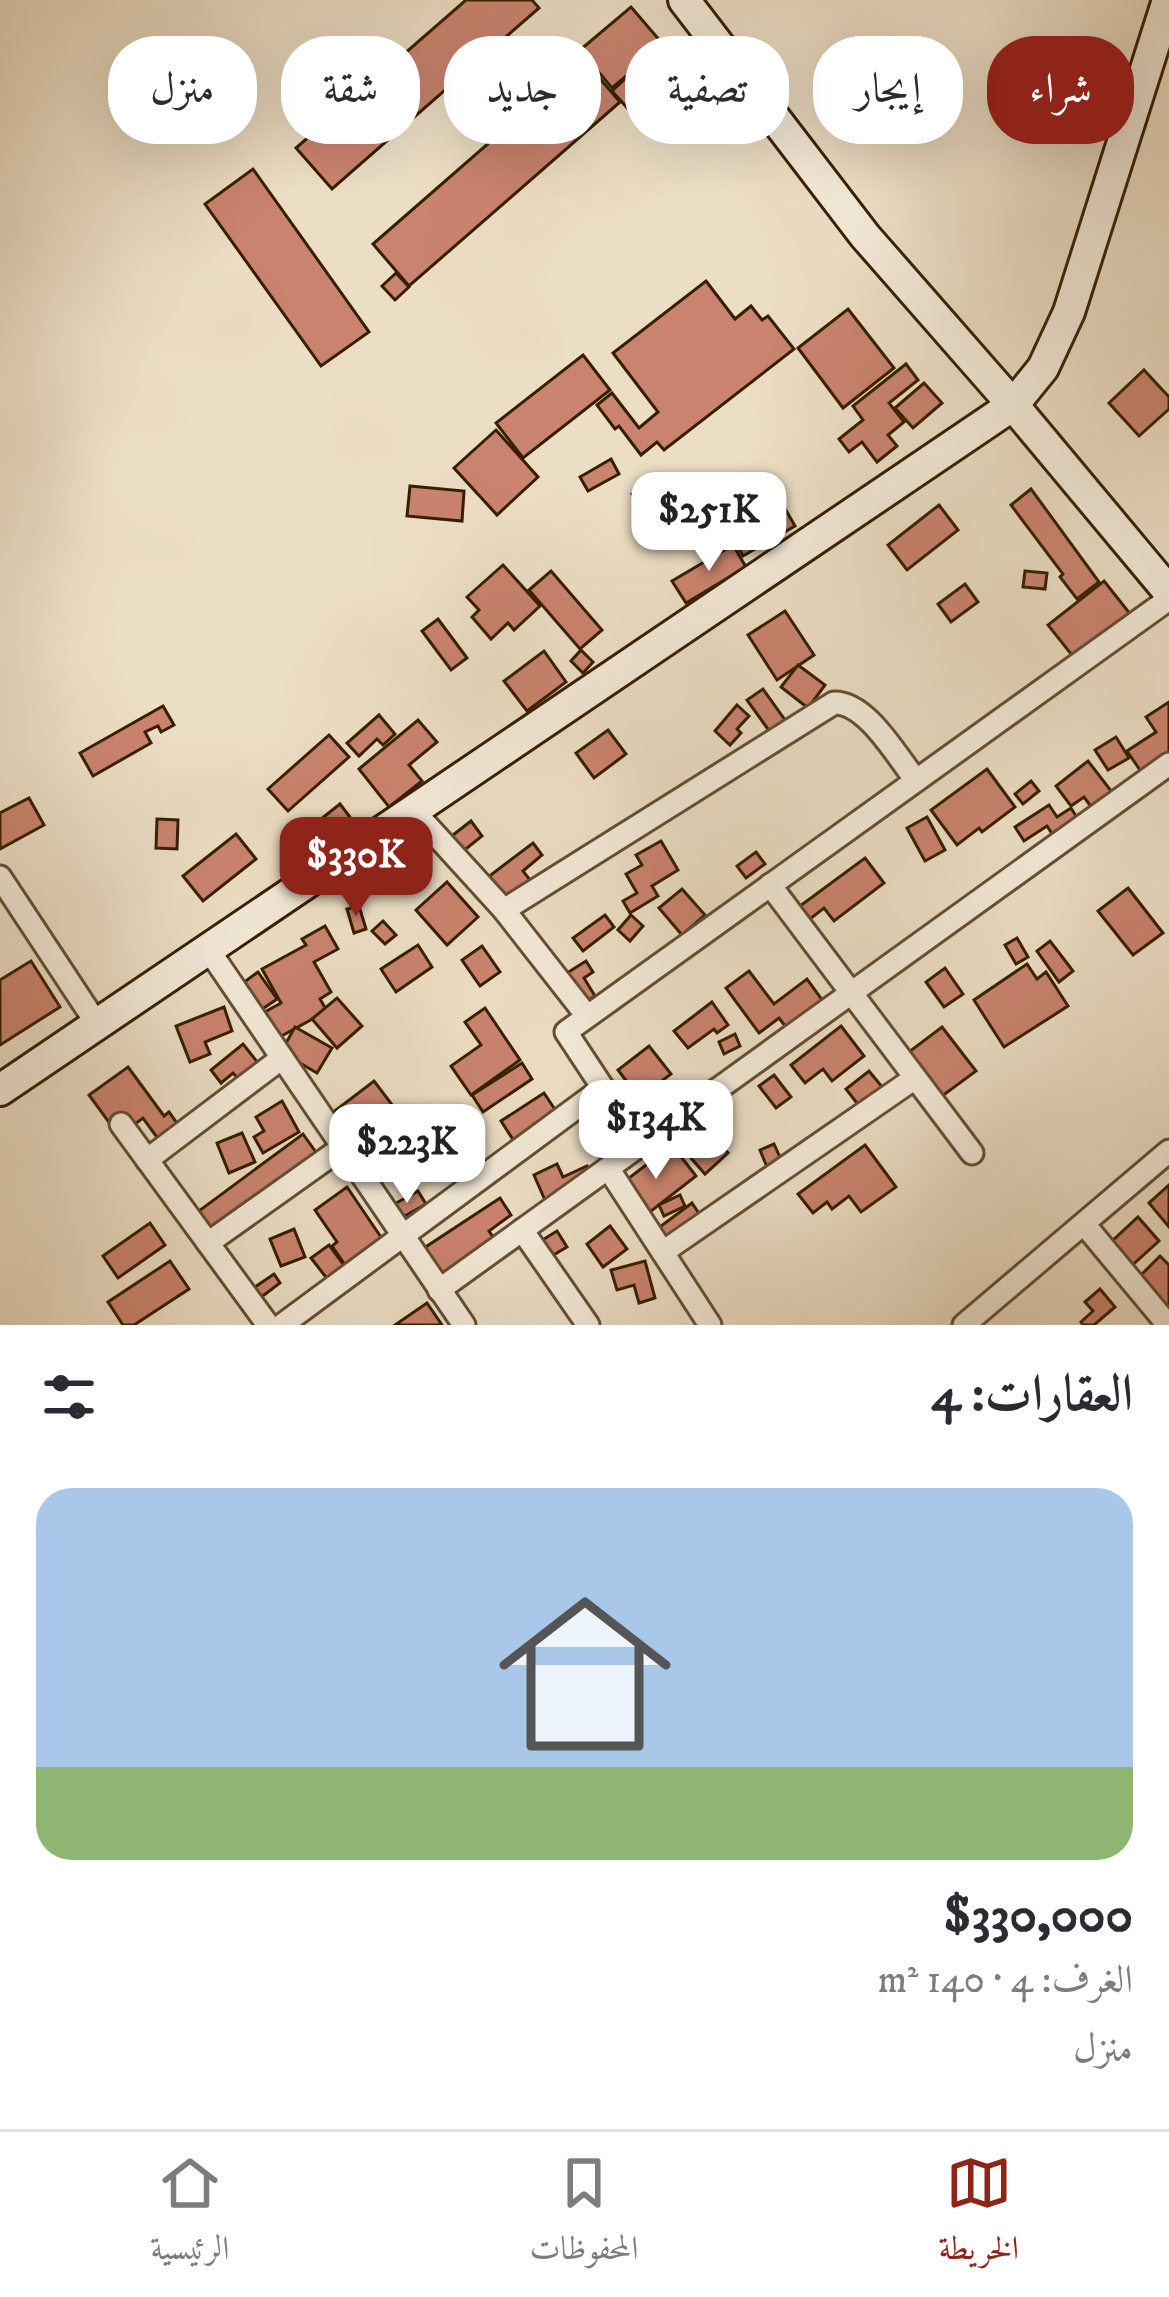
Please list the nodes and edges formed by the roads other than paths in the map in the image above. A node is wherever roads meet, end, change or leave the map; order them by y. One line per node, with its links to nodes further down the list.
1 (684, 0): 3 (main road)
2 (1168, 0): 3 (main road)
3 (1013, 405): 4 (main road); 7 (main road)
4 (1169, 595): 6 (street)
5 (1169, 764): 12 (street)
6 (915, 778): 9 (street); 10 (street)
7 (413, 810): 10 (street); 11 (main road)
8 (0, 878): 14 (street)
9 (770, 885): 12 (street); 13 (street)
10 (504, 910): 13 (street)
11 (208, 950): 14 (main road); 15 (street)
12 (850, 993): 16 (street); 23 (street)
13 (587, 1016): 26 (street)
14 (97, 1024): 17 (main road)
15 (282, 1058): 19 (street); 22 (street)
16 (915, 1078): 21 (street); 28 (street)
17 (0, 1090)
18 (121, 1124): 22 (street)
19 (343, 1147): 26 (street); 27 (street)
20 (1169, 1151): 24 (street)
21 (972, 1153)
22 (147, 1160): 27 (street)
23 (608, 1168): 25 (street); 28 (street)
24 (1084, 1224): 31 (street); 36 (street)
25 (522, 1230): 29 (street); 34 (street)
26 (401, 1234): 29 (street); 33 (street)
27 (208, 1243): 32 (street)
28 (663, 1252): 35 (street)
29 (440, 1290): 30 (street)
30 (463, 1324)
31 (966, 1324)
32 (268, 1325)
33 (283, 1325)
34 (588, 1325)
35 (710, 1325)
36 (1168, 1325)

